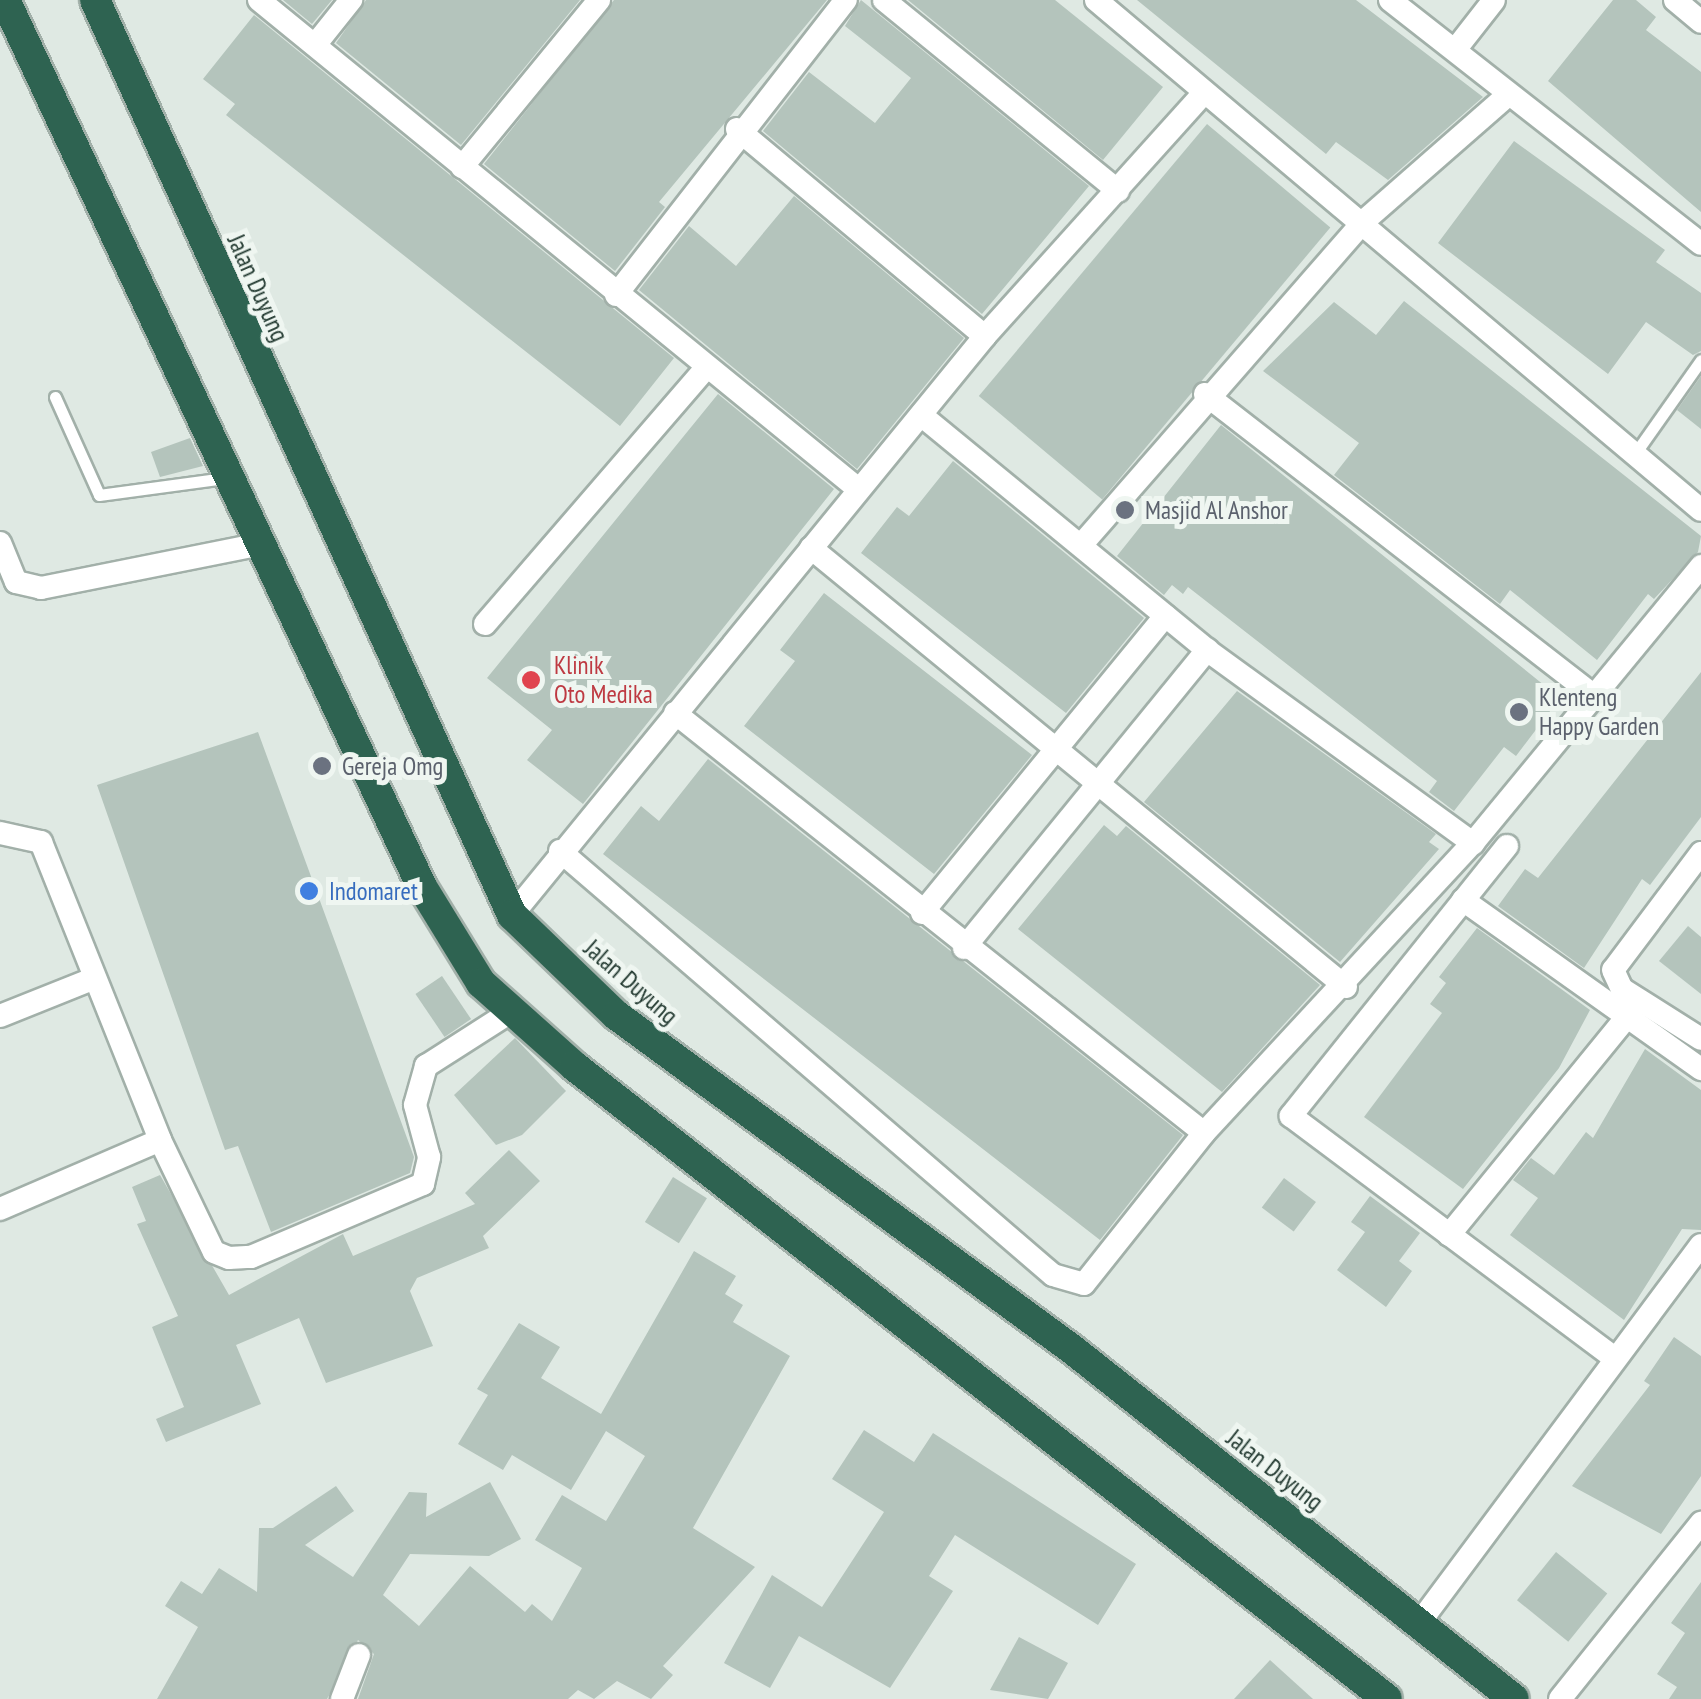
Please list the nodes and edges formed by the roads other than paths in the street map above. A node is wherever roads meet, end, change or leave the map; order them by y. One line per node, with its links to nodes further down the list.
1 (5, 0): 30 (highway)
2 (95, 0): 52 (highway, Jalan Duyung)
3 (259, 0): 13 (street)
4 (351, 0): 13 (street)
5 (599, 0): 18 (street)
6 (846, 0): 17 (street)
7 (884, 0): 19 (street)
8 (1096, 0): 15 (street)
9 (1390, 0): 14 (street)
10 (1494, 0): 14 (street)
11 (1675, 0): 12 (street)
12 (1701, 22)
13 (315, 45): 18 (street)
14 (1455, 50): 16 (street)
15 (1203, 94): 19 (street); 20 (street)
16 (1508, 96): 20 (street); 21 (street)
17 (736, 129): 22 (street); 23 (street)
18 (462, 167): 22 (street)
19 (1118, 192): 23 (street)
20 (1364, 221): 26 (street); 29 (street)
21 (1701, 244)
22 (616, 295): 25 (street)
23 (984, 336): 28 (street)
24 (1701, 360): 29 (lane)
25 (706, 368): 31 (street); 39 (street)
26 (1205, 394): 34 (street); 41 (street)
27 (55, 397): 30 (lane)
28 (920, 414): 31 (street); 34 (street)
29 (1632, 459): 32 (street)
30 (230, 478): 35 (highway)
31 (857, 488): 36 (street)
32 (1701, 510)
33 (0, 543): 35 (street)
34 (1083, 543): 38 (street)
35 (261, 544): 56 (highway)
36 (811, 548): 42 (street); 43 (street)
37 (1701, 566): 41 (street)
38 (1165, 616): 40 (street); 43 (street)
39 (485, 624)
40 (1207, 650): 44 (street); 46 (street)
41 (1591, 693): 46 (street)
42 (675, 713): 48 (street); 51 (street)
43 (1056, 750): 44 (street); 51 (street)
44 (1100, 785): 53 (street); 55 (street)
45 (0, 833): 54 (street)
46 (1473, 843): 55 (street)
47 (1508, 846): 50 (street)
48 (560, 851): 52 (street); 61 (street)
49 (1701, 853): 59 (street)
50 (1464, 900): 58 (street); 64 (street)
51 (922, 914): 53 (street)
52 (512, 916): 68 (highway, Jalan Duyung)
53 (964, 948): 61 (street)
54 (95, 978): 57 (street); 62 (street)
55 (1346, 986): 61 (street)
56 (512, 1011): 62 (street); 71 (highway)
57 (0, 1016)
58 (1627, 1018): 60 (street); 64 (street)
59 (1701, 1039)
60 (1701, 1069)
61 (1204, 1133)
62 (160, 1140): 63 (street)
63 (0, 1210)
64 (1449, 1236): 66 (street)
65 (1701, 1245): 66 (street)
66 (1613, 1357): 68 (street)
67 (1699, 1531): 73 (street)
68 (1420, 1622): 72 (highway, Jalan Duyung)
69 (359, 1655): 70 (street)
70 (342, 1699)
71 (1387, 1699)
72 (1514, 1699)
73 (1560, 1699)

